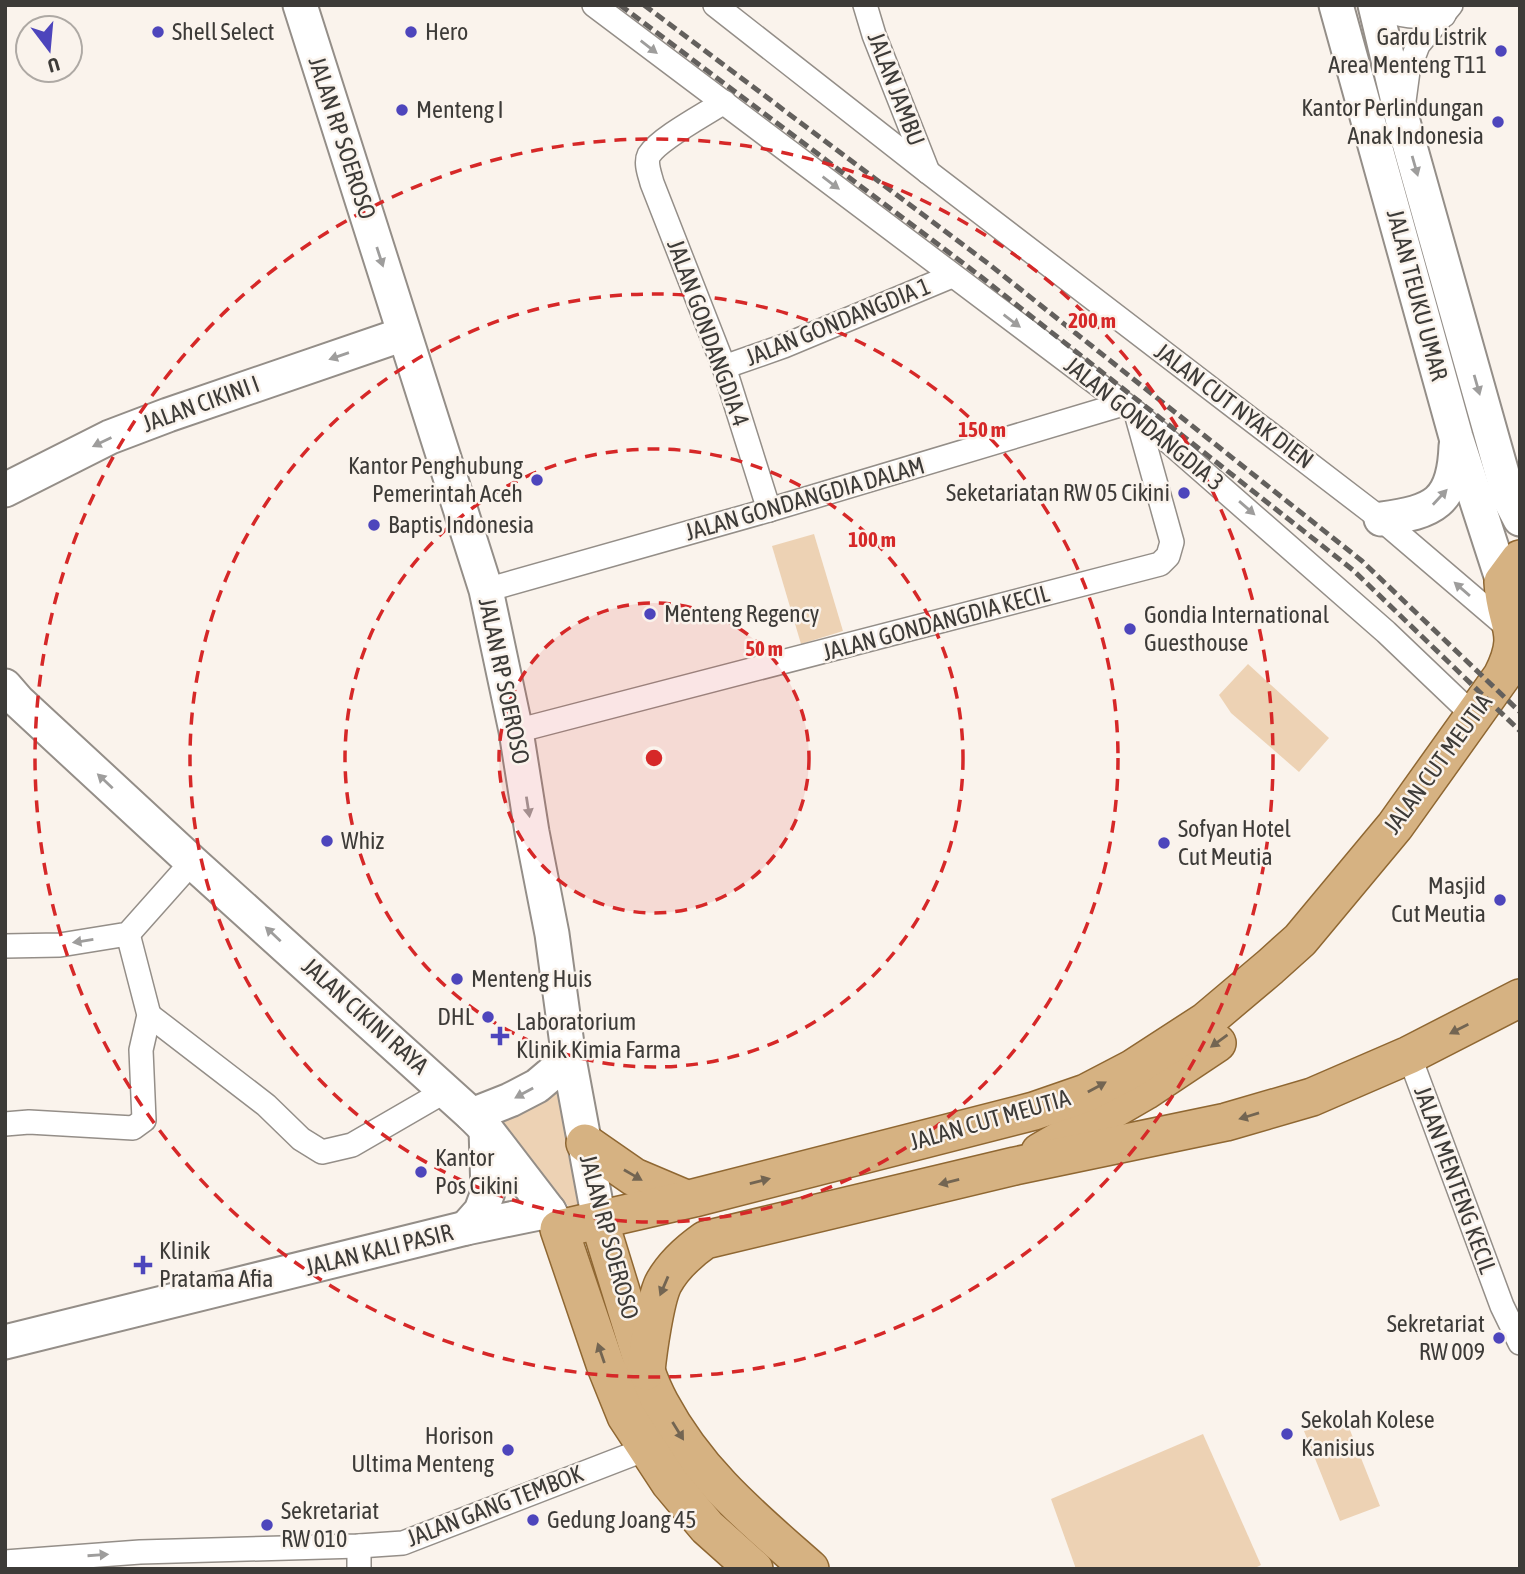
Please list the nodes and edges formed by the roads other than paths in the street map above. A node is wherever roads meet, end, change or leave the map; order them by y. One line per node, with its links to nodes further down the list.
1 (300, 5): 12 (street, JALAN RP SOEROSO, one-way to 12)
2 (594, 5): 8 (street, JALAN GONDANGDIA 3, one-way to 8)
3 (715, 5): 10 (street, JALAN CUT NYAK DIEN)
4 (865, 5): 10 (street, JALAN JAMBU)
5 (1375, 6): 6 (street); 7 (street); 9 (street, JALAN TEUKU UMAR)
6 (1338, 10): 15 (street, JALAN TEUKU UMAR)
7 (1448, 10): 9 (street)
8 (724, 102): 11 (street, JALAN GONDANGDIA 3, one-way to 11); 13 (street, JALAN GONDANGDIA 4)
9 (1402, 118): 19 (street, JALAN TEUKU UMAR, one-way to 19)
10 (928, 172): 18 (street, JALAN CUT NYAK DIEN)
11 (952, 276): 13 (street, JALAN GONDANGDIA 1); 14 (street, JALAN GONDANGDIA 3, one-way to 14)
12 (404, 334): 16 (street, JALAN CIKINI I, one-way to 16); 21 (street, JALAN RP SOEROSO)
13 (724, 367): 17 (street, JALAN GONDANGDIA 4)
14 (1130, 409): 17 (street, JALAN GONDANGDIA DALAM); 25 (street, JALAN GONDANGDIA 3, one-way to 25); 26 (street, JALAN GONDANGDIA KECIL)
15 (1456, 437): 18 (street, one-way to 15); 20 (street, JALAN TEUKU UMAR)
16 (5, 490)
17 (769, 510): 21 (street, JALAN GONDANGDIA DALAM)
18 (1381, 519): 22 (street, JALAN CUT NYAK DIEN, one-way to 18)
19 (1520, 519)
20 (1511, 571): 22 (main road, JALAN CUT MEUTIA)
21 (486, 590): 26 (street, JALAN RP SOEROSO)
22 (1514, 633): 25 (main road, JALAN CUT MEUTIA)
23 (5, 686): 27 (street, JALAN CIKINI RAYA, one-way to 23)
24 (1520, 695): 38 (main road, JALAN CUT MEUTIA, one-way to 38)
25 (1473, 715): 39 (main road, JALAN CUT MEUTIA, one-way to 25)
26 (516, 731): 33 (street, JALAN RP SOEROSO, one-way to 33)
27 (192, 862): 28 (street); 34 (street, JALAN CIKINI RAYA, one-way to 27)
28 (128, 934): 29 (street, one-way to 29); 31 (street)
29 (5, 946)
30 (1520, 998): 32 (main road, JALAN CUT MEUTIA, one-way to 32)
31 (149, 1016): 34 (street); 36 (street)
32 (1409, 1055): 38 (main road, JALAN CUT MEUTIA, one-way to 38); 44 (street, JALAN MENTENG KECIL)
33 (569, 1059): 35 (street, one-way to 35); 37 (street, JALAN RP SOEROSO)
34 (447, 1090): 35 (street, JALAN CIKINI RAYA)
35 (479, 1122): 40 (street, JALAN CIKINI RAYA); 42 (street)
36 (5, 1124)
37 (585, 1143): 39 (main road, one-way to 39); 41 (street, JALAN RP SOEROSO)
38 (1015, 1166): 43 (main road, JALAN CUT MEUTIA, one-way to 43)
39 (690, 1198): 41 (main road, JALAN CUT MEUTIA); 43 (main road)
40 (554, 1220): 41 (main road, JALAN CUT MEUTIA); 42 (street, JALAN KALI PASIR); 48 (main road, JALAN CIKINI RAYA, one-way to 40)
41 (599, 1220): 47 (main road, JALAN RP SOEROSO)
42 (466, 1228): 45 (street, JALAN KALI PASIR)
43 (705, 1240): 47 (main road, JALAN CUT MEUTIA, one-way to 47)
44 (1511, 1302): 46 (street, JALAN MENTENG KECIL)
45 (5, 1342)
46 (1520, 1343)
47 (646, 1371): 54 (main road, JALAN RP SOEROSO, one-way to 54)
48 (646, 1449): 49 (street, JALAN GANG TEMBOK); 53 (main road, JALAN CIKINI RAYA)
49 (359, 1558): 51 (street, JALAN GANG TEMBOK)
50 (140, 1560): 51 (street, JALAN GANG TEMBOK); 52 (street, JALAN GANG TEMBOK, one-way to 50)
51 (190, 1560)
52 (13, 1564)
53 (754, 1569)
54 (810, 1569)

